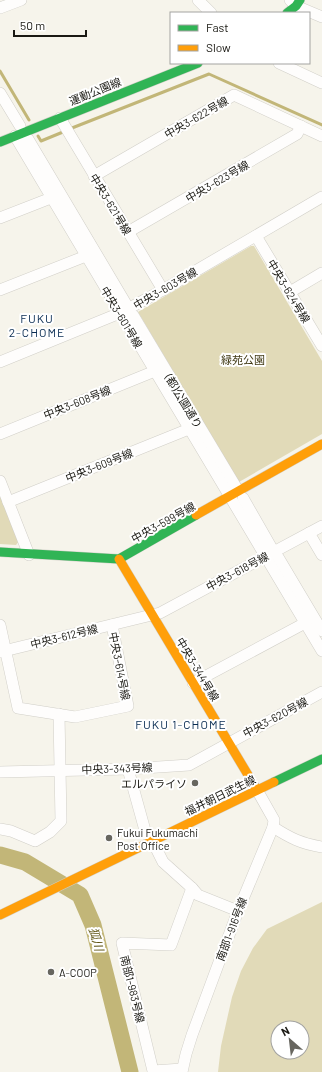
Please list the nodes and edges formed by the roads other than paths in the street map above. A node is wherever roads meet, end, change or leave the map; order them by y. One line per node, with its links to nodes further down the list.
1 (21, 0): 4 (street)
2 (198, 0): 5 (street)
3 (293, 5): 7 (street)
4 (0, 8)
5 (210, 12)
6 (310, 12): 8 (street)
7 (310, 12)
8 (322, 17)
9 (195, 64): 13 (street, 運動公園線)
10 (281, 64): 11 (street)
11 (322, 83)
12 (0, 93): 15 (street)
13 (60, 118): 15 (street, 運動公園線); 19 (street, 中央3-621号線)
14 (301, 126): 16 (street, 中央3-622号線); 19 (street, 中央3-622号線); 23 (street, 中央3-623号線)
15 (17, 131): 18 (street, 運動公園線); 21 (street, 中央3-601号線)
16 (322, 136)
17 (28, 139): 30 (street)
18 (0, 142)
19 (94, 176): 23 (street, 中央3-621号線)
20 (322, 197): 24 (street, 中央3-603号線)
21 (52, 198): 22 (street); 25 (street, 中央3-601号線)
22 (0, 218)
23 (128, 232): 28 (street, 中央3-621号線)
24 (256, 236): 28 (street, 中央3-603号線); 29 (street, 中央3-624号線)
25 (86, 256): 27 (street); 30 (street, 中央3-601号線)
26 (322, 273): 29 (street)
27 (0, 290)
28 (163, 290): 30 (street, 中央3-603号線)
29 (290, 292): 32 (street, 中央3-624号線)
30 (123, 309): 33 (street, 中央3-603号線); 34 (street, 中央3-601号線)
31 (133, 315): 39 (street, (都)公園通り)
32 (322, 346)
33 (0, 362)
34 (155, 371): 35 (street, 中央3-601号線); 36 (street, 中央3-608号線)
35 (189, 429): 40 (street, 中央3-601号線); 42 (street, 中央3-609号線)
36 (0, 434)
37 (322, 444): 40 (street, 中央3-599号線)
38 (0, 481): 42 (street)
39 (236, 487)
40 (230, 498): 49 (street); 51 (street, 中央3-599号線)
41 (243, 498): 45 (street)
42 (8, 502): 47 (street)
43 (322, 526): 44 (street, 中央3-618号線)
44 (309, 533): 48 (street); 49 (street, 中央3-618号線)
45 (272, 547)
46 (0, 552): 47 (street)
47 (29, 555): 51 (street)
48 (322, 555)
49 (265, 556): 52 (street, 中央3-618号線); 53 (street)
50 (278, 557): 56 (street)
51 (119, 559): 52 (street, 中央3-344号線)
52 (152, 615): 55 (street, 中央3-612号線); 59 (street, 中央3-344号線)
53 (305, 623): 58 (street); 59 (street)
54 (0, 625): 57 (street)
55 (112, 625): 57 (street, 中央3-612号線); 61 (street, 中央3-614号線)
56 (322, 631)
57 (3, 651): 61 (street, 中央3-614号線)
58 (322, 651)
59 (193, 683): 62 (street, 中央3-344号線)
60 (322, 692): 62 (street, 中央3-620号線)
61 (59, 714): 65 (street)
62 (228, 742): 64 (street, 中央3-343号線); 67 (street, 中央3-344号線)
63 (322, 759): 67 (street, 福井朝日武生線)
64 (128, 769): 65 (street, 中央3-343号線); 70 (street)
65 (60, 770): 66 (street, 中央3-343号線); 69 (street)
66 (0, 772)
67 (257, 790): 68 (street); 75 (street, 福井朝日武生線)
68 (273, 827): 71 (street); 74 (street, 南部1-916号線)
69 (0, 829)
70 (146, 834)
71 (322, 847)
72 (156, 848): 73 (street)
73 (192, 888): 74 (street); 76 (street, 南部1-983号線)
74 (238, 911): 76 (street, 南部1-916号線)
75 (0, 915)
76 (182, 1070)

